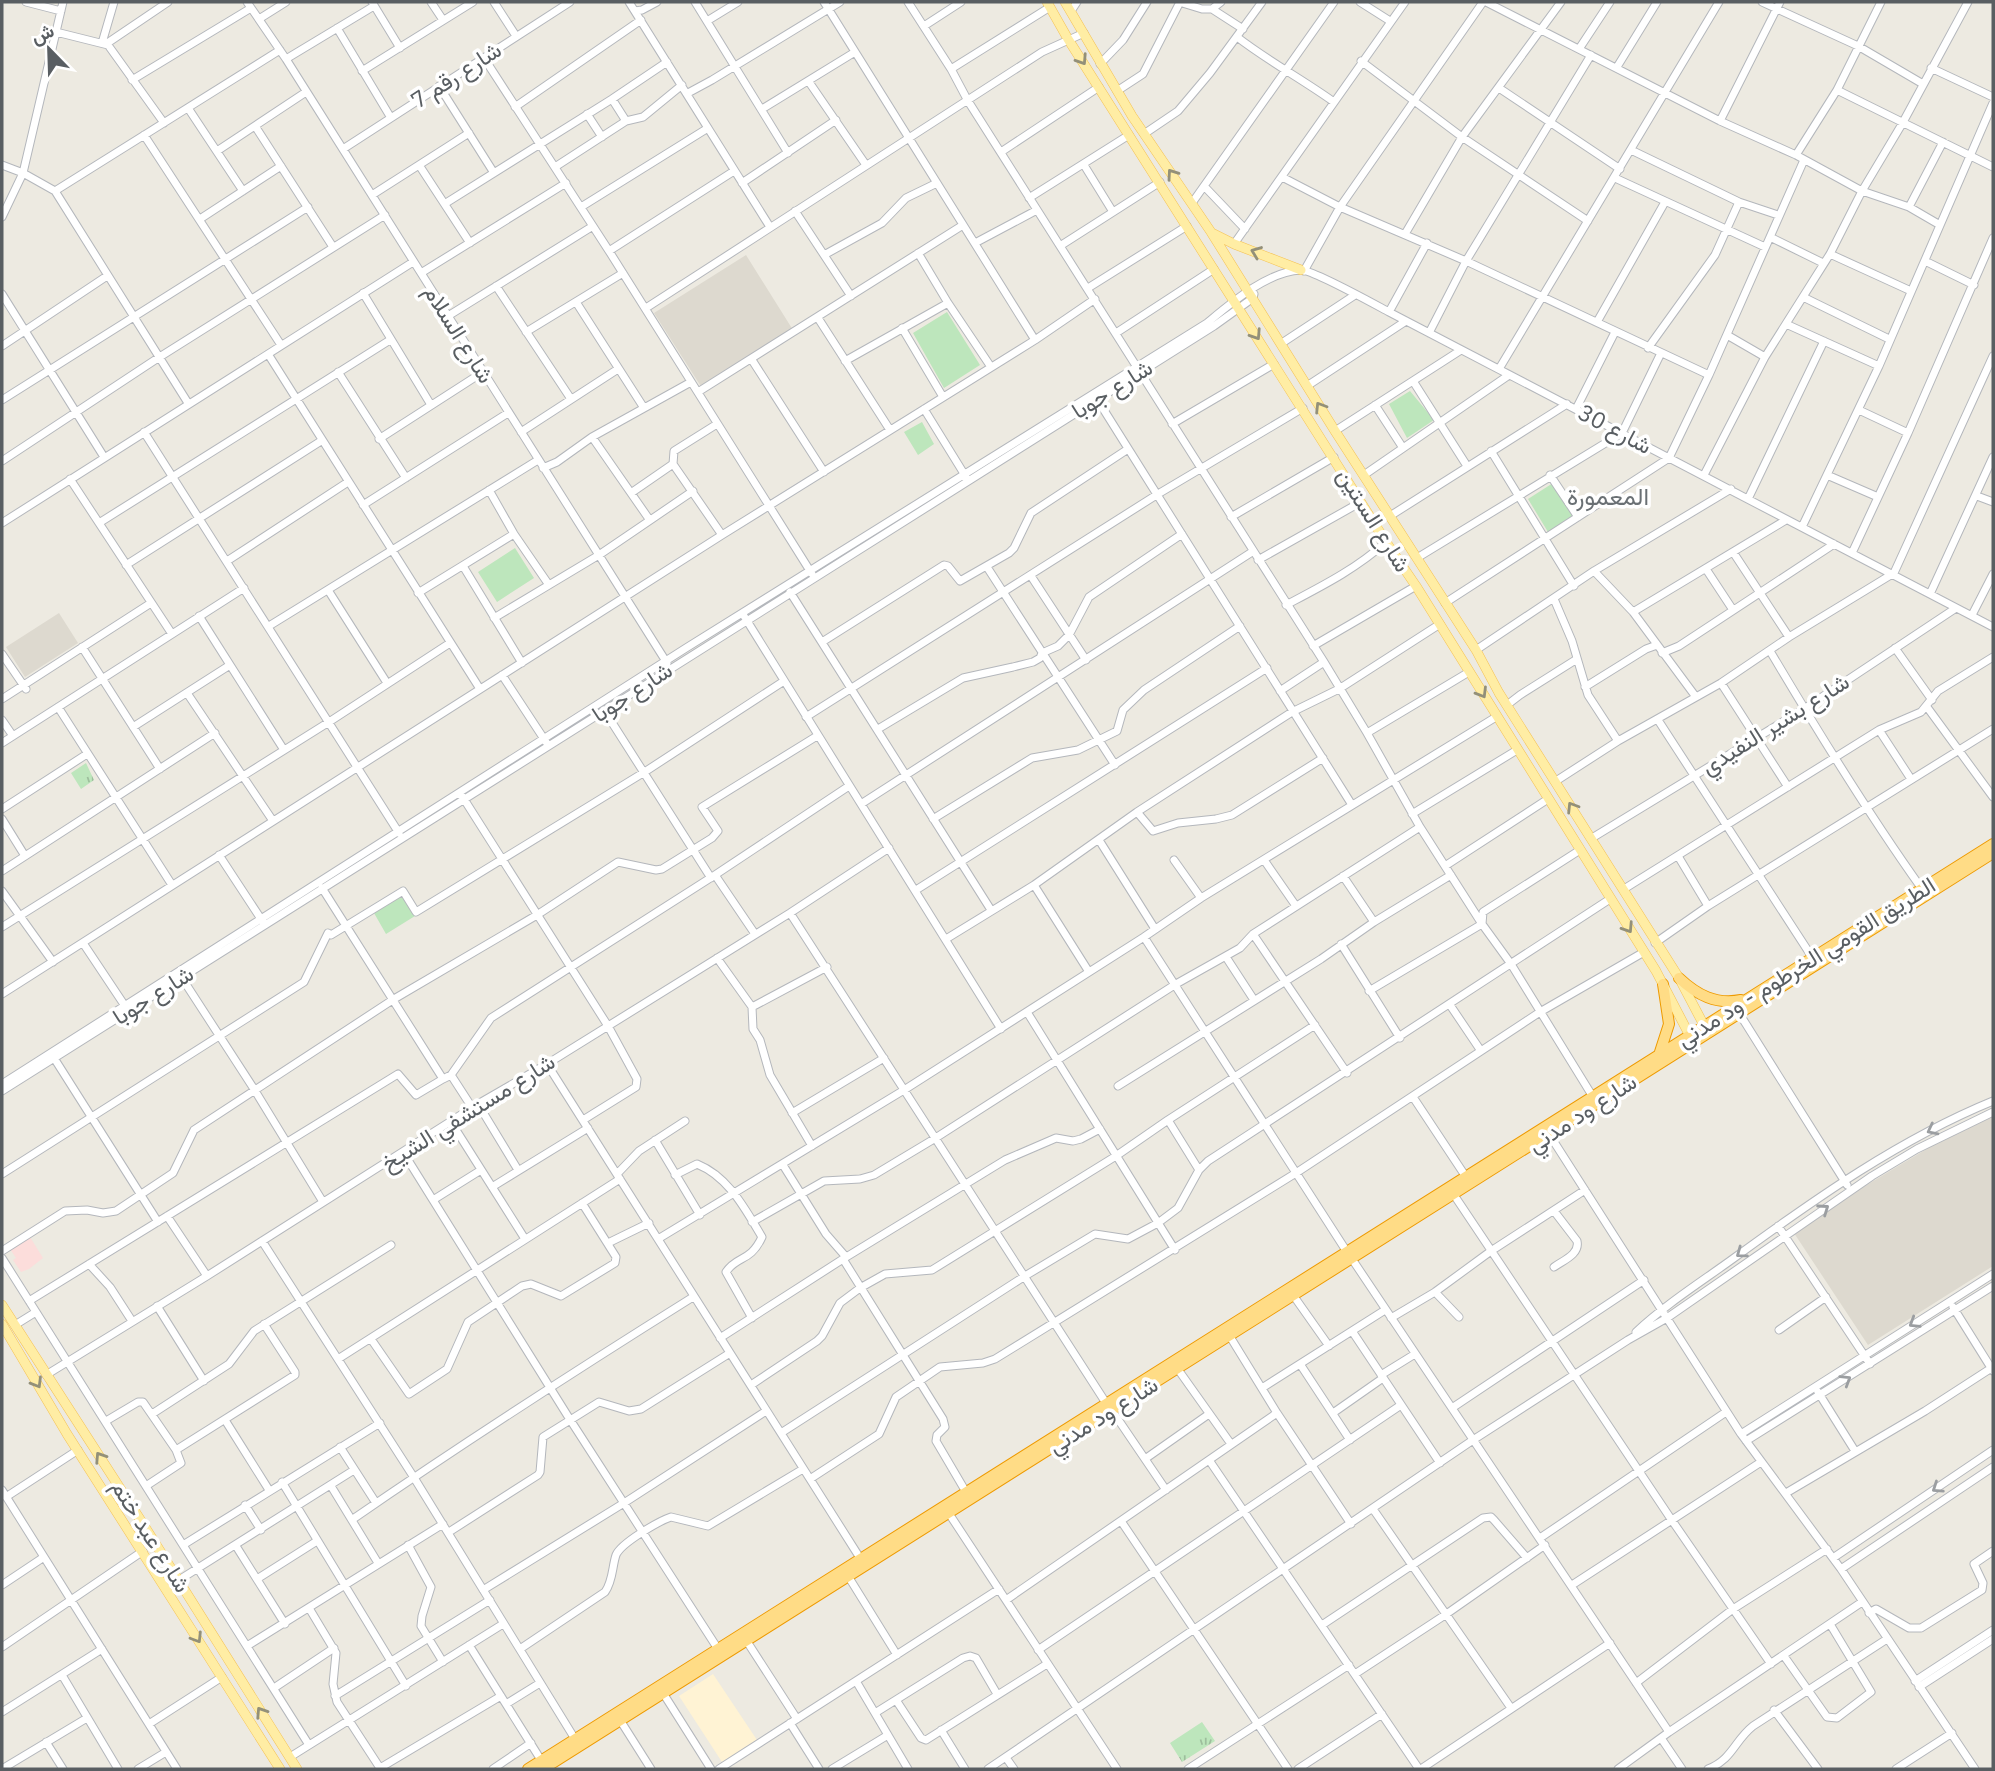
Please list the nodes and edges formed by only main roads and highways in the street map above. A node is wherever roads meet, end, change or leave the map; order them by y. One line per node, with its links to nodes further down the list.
1 (1065, 2): 3 (main road, شارع الستين, one-way to 1)
2 (1049, 4): 6 (main road, شارع الستين, one-way to 6)
3 (1211, 232): 4 (main road, one-way to 3); 5 (main road, شارع الستين, one-way to 3)
4 (1302, 270)
5 (1458, 623): 6 (main road); 7 (main road, شارع الستين)
6 (1442, 628): 8 (main road, شارع الستين)
7 (1468, 638): 8 (main road); 11 (main road, شارع الستين, one-way to 7)
8 (1453, 647): 12 (main road, شارع الستين, one-way to 12)
9 (1993, 844): 17 (highway, الطريق القومي الخرطوم - ود مدني)
10 (1993, 853): 18 (highway, الطريق القومي الخرطوم - ود مدني)
11 (1658, 947): 12 (main road); 13 (main road, شارع الستين)
12 (1647, 955): 14 (main road, شارع الستين)
13 (1669, 963): 14 (main road); 15 (main road, شارع الستين)
14 (1656, 971): 16 (main road, شارع الستين)
15 (1679, 978): 17 (highway); 18 (main road, شارع الستين)
16 (1663, 984): 19 (main road, شارع الستين); 20 (highway)
17 (1744, 1000): 18 (highway, الطريق القومي الخرطوم - ود مدني)
18 (1706, 1029): 19 (highway, الطريق القومي الخرطوم - ود مدني)
19 (1691, 1038): 20 (highway, الطريق القومي الخرطوم - ود مدني)
20 (1661, 1058): 21 (highway, الطريق القومي الخرطوم - ود مدني); 22 (highway, شارع ود مدني)
21 (1619, 1081): 22 (highway, شارع ود مدني)
22 (1349, 1255): 26 (highway, شارع ود مدني); 26 (highway, شارع ود مدني)
23 (2, 1305): 27 (main road, شارع عبد ختم)
24 (2, 1324): 25 (main road, شارع عبد ختم)
25 (6, 1341): 28 (main road, شارع عبد ختم, one-way to 28)
26 (1108, 1406): 29 (highway, شارع ود مدني); 29 (highway, شارع ود مدني)
27 (80, 1426): 28 (main road); 32 (main road, شارع عبد ختم, one-way to 27)
28 (67, 1434): 31 (main road, شارع عبد ختم, one-way to 31)
29 (946, 1509): 30 (highway, شارع ود مدني); 30 (highway, شارع ود مدني)
30 (543, 1767): 33 (highway, شارع ود مدني)
31 (280, 1769)
32 (297, 1769)
33 (528, 1769)

